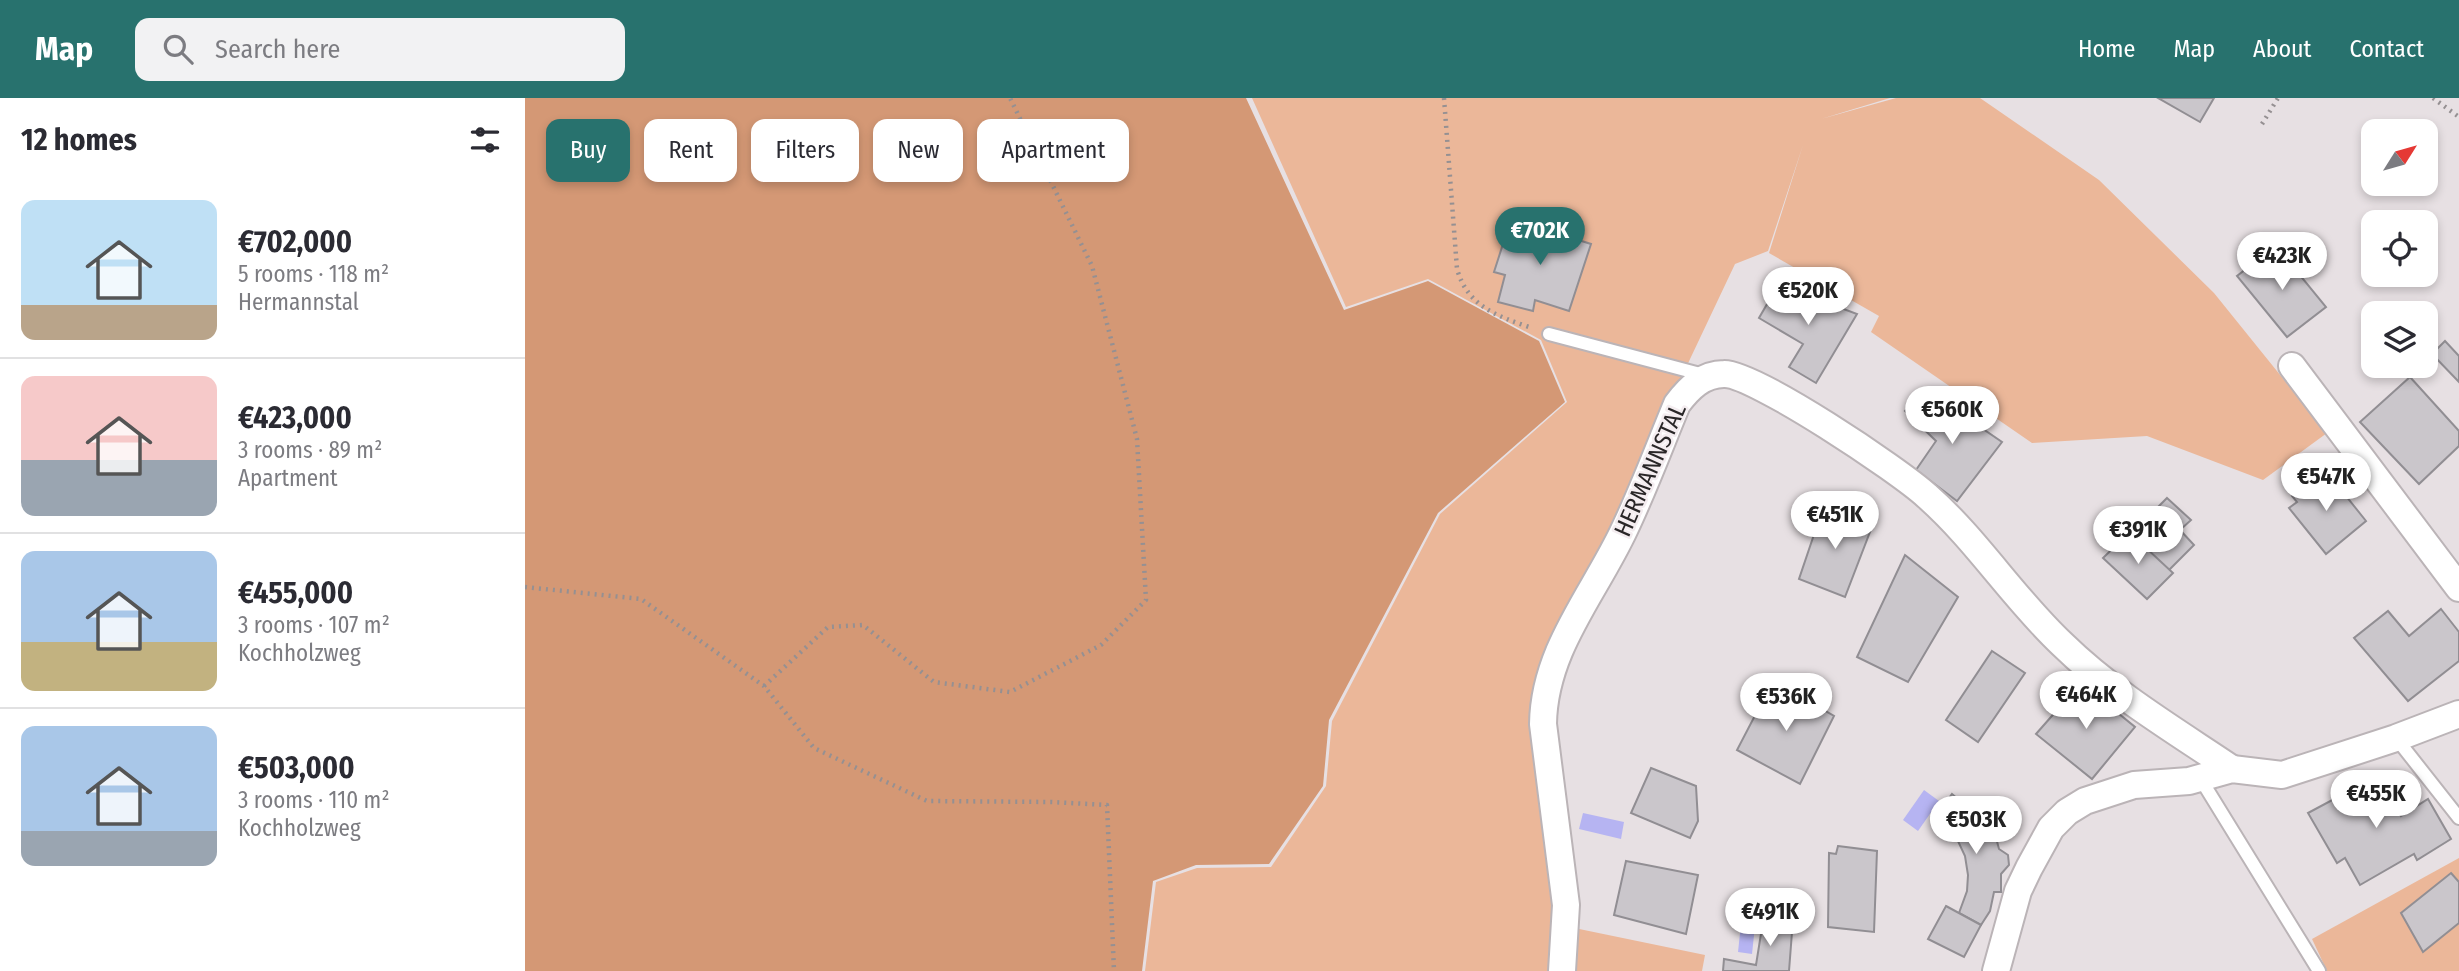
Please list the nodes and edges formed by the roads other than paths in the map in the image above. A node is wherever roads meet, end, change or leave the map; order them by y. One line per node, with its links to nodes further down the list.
1 (1549, 334): 3 (lane)
2 (2292, 366): 4 (street)
3 (1708, 376): 7 (street); 10 (street, HERMANNSTAL)
4 (2459, 588)
5 (2459, 714): 6 (street)
6 (2396, 738): 7 (street); 9 (lane)
7 (2232, 769): 8 (street)
8 (2200, 778): 11 (street); 12 (lane)
9 (2459, 818)
10 (1562, 971)
11 (1996, 971)
12 (2319, 971)

